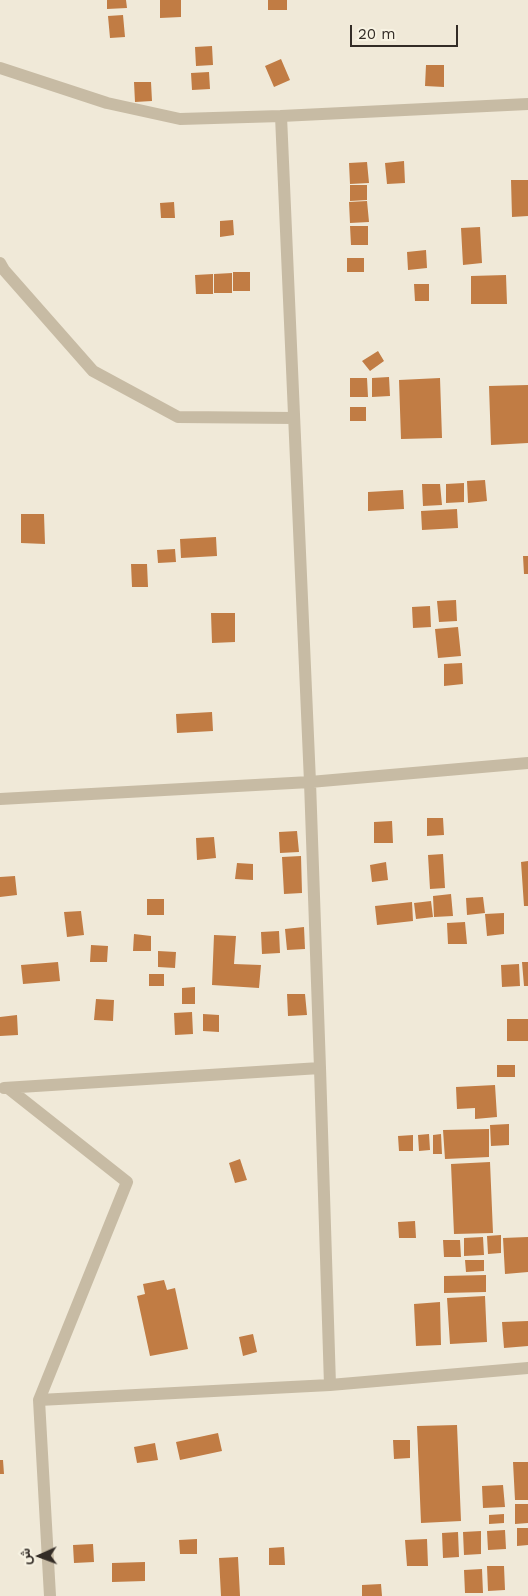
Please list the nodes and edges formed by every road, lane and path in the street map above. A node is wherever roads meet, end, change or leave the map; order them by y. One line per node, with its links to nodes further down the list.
1 (0, 68): 3 (street)
2 (528, 104): 3 (street)
3 (281, 116): 5 (street)
4 (0, 263): 5 (street)
5 (294, 418): 7 (street)
6 (528, 763): 7 (street)
7 (310, 782): 8 (street); 9 (street)
8 (0, 799)
9 (320, 1068): 10 (street); 12 (street)
10 (4, 1088): 13 (street)
11 (528, 1368): 12 (street)
12 (330, 1385): 13 (street)
13 (39, 1400): 14 (street)
14 (50, 1596)

